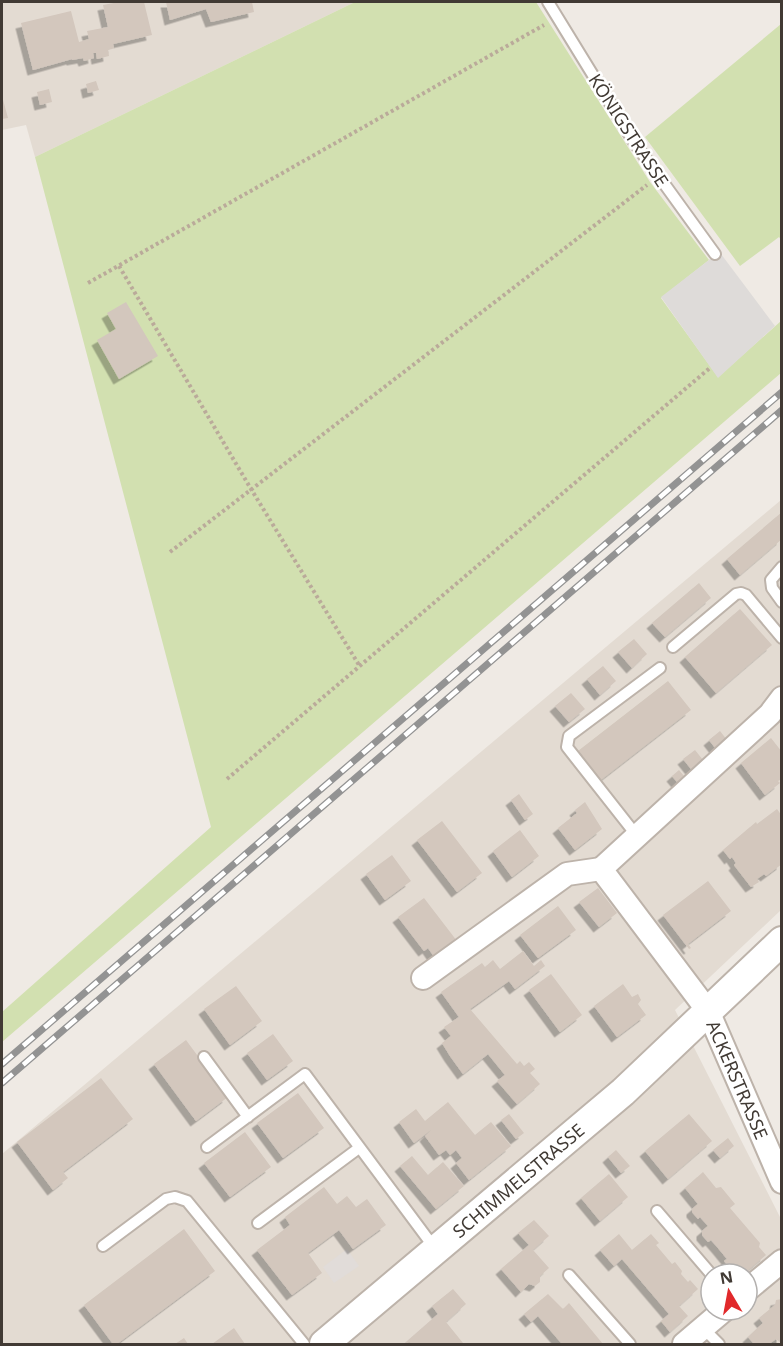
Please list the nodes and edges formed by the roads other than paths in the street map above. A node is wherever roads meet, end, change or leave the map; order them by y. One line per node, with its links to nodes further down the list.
1 (548, 2): 2 (lane, KÖNIGSTRASSE)
2 (715, 254)
3 (782, 567): 4 (lane)
4 (782, 603)
5 (782, 638): 6 (lane)
6 (674, 647)
7 (660, 668): 9 (lane)
8 (782, 698): 9 (street)
9 (637, 836): 10 (street)
10 (601, 869): 12 (street); 13 (street)
11 (782, 940): 13 (street, SCHIMMELSTRASSE)
12 (423, 978)
13 (708, 1011): 18 (street, ACKERSTRASSE); 22 (street, SCHIMMELSTRASSE)
14 (204, 1057): 15 (lane)
15 (248, 1117): 16 (lane); 17 (lane)
16 (207, 1147)
17 (359, 1148): 20 (lane); 22 (lane)
18 (782, 1182)
19 (657, 1211): 24 (lane)
20 (258, 1222)
21 (103, 1246): 29 (lane)
22 (436, 1250): 30 (street, SCHIMMELSTRASSE)
23 (782, 1261): 26 (street)
24 (701, 1262)
25 (569, 1275): 31 (lane)
26 (759, 1280)
27 (710, 1322): 28 (street)
28 (703, 1328): 32 (street); 33 (lane)
29 (304, 1344)
30 (324, 1344)
31 (630, 1344)
32 (684, 1344)
33 (719, 1344)

